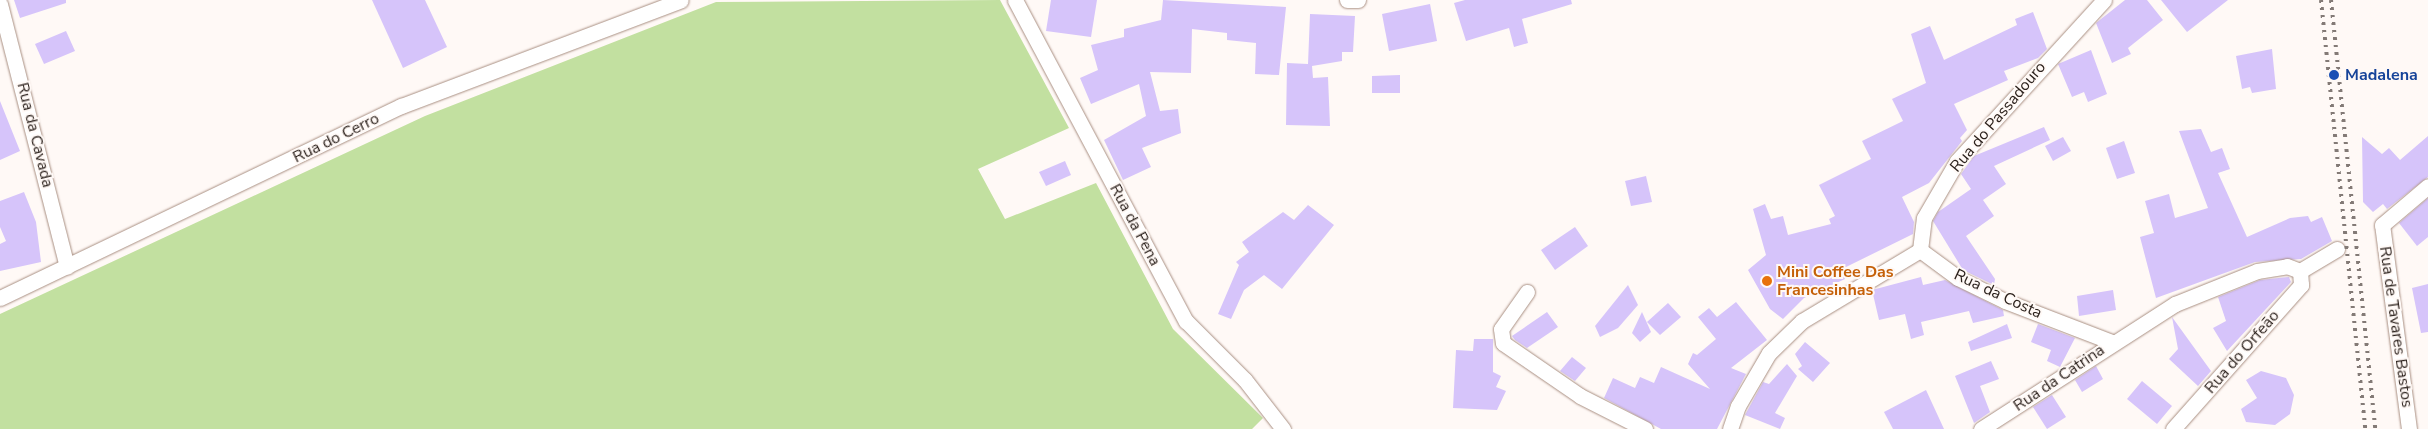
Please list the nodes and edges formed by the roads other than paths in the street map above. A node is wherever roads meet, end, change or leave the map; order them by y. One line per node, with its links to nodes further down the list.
1 (681, 0): 10 (street, Rua do Cerro)
2 (1015, 0): 15 (street, Rua da Pena)
3 (1347, 0): 4 (street)
4 (1358, 0)
5 (2104, 0): 9 (street, Rua do Passadouro)
6 (0, 4): 10 (street, Rua da Cavada)
7 (2428, 186): 20 (street, Rua de Tavares Bastos)
8 (2338, 249): 11 (street)
9 (1920, 250): 14 (street, Rua da Costa); 17 (street)
10 (67, 267): 13 (street, Rua do Cerro)
11 (2300, 271): 14 (street); 19 (street, Rua do Orfeão)
12 (1526, 292): 16 (street)
13 (0, 298)
14 (2112, 342): 18 (street, Rua da Catrina)
15 (1283, 429)
16 (1645, 429)
17 (1730, 429)
18 (1981, 429)
19 (2173, 429)
20 (2409, 429)

